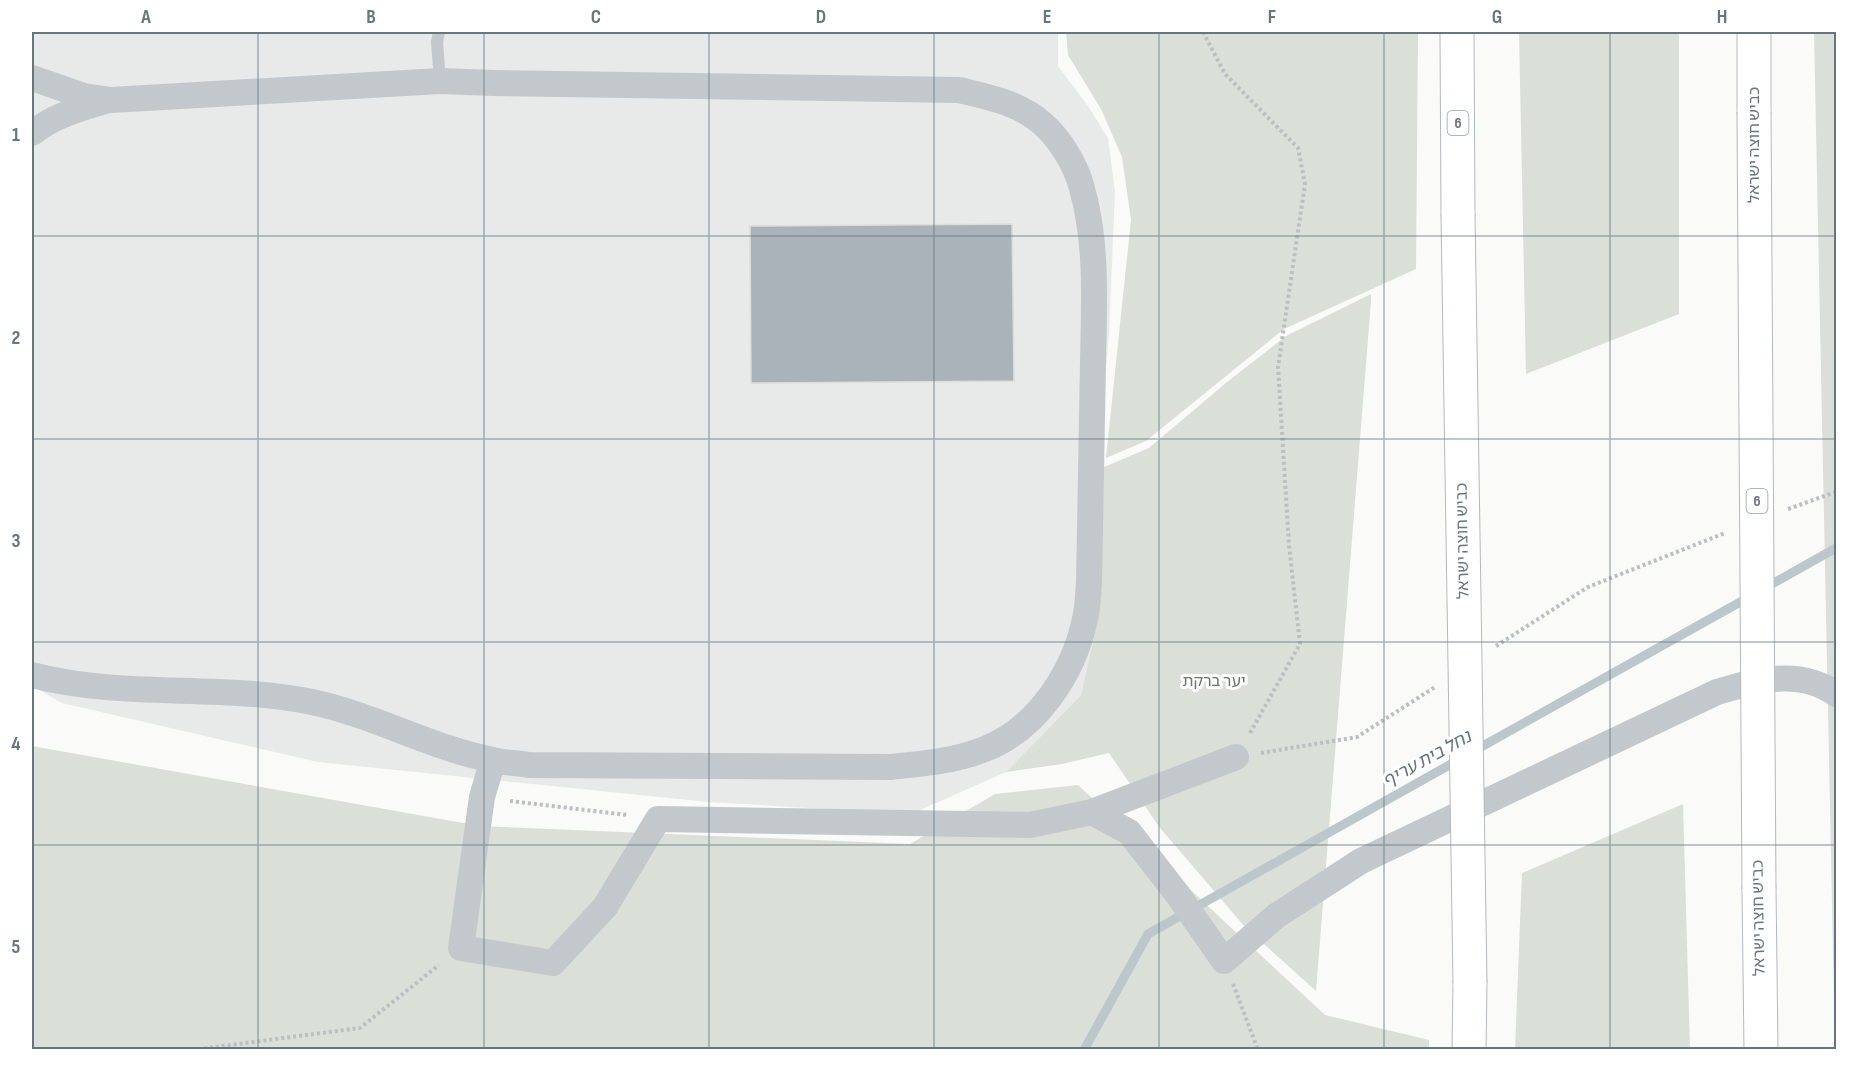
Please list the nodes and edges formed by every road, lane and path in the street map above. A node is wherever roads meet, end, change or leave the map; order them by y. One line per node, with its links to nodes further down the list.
1 (439, 32): 6 (lane)
2 (1203, 32): 16 (path)
3 (1457, 32): 25 (highway, כביש חוצה ישראל / 6, bridge)
4 (1754, 32): 26 (highway, כביש חוצה ישראל / 6, bridge)
5 (32, 78): 7 (street)
6 (440, 81): 7 (street); 17 (street)
7 (111, 100): 8 (street)
8 (32, 133)
9 (1836, 492): 10 (path)
10 (1784, 510)
11 (1730, 531): 12 (path)
12 (1488, 652)
13 (32, 675): 17 (street)
14 (1438, 685): 16 (path)
15 (1836, 694): 22 (street)
16 (1236, 757): 19 (street)
17 (493, 760): 18 (street)
18 (482, 797): 20 (path); 21 (street)
19 (1092, 812): 20 (street); 22 (street)
20 (658, 819): 21 (street)
21 (461, 948): 23 (path)
22 (1224, 961): 24 (path)
23 (192, 1050)
24 (1258, 1050)
25 (1469, 1050)
26 (1761, 1050)

